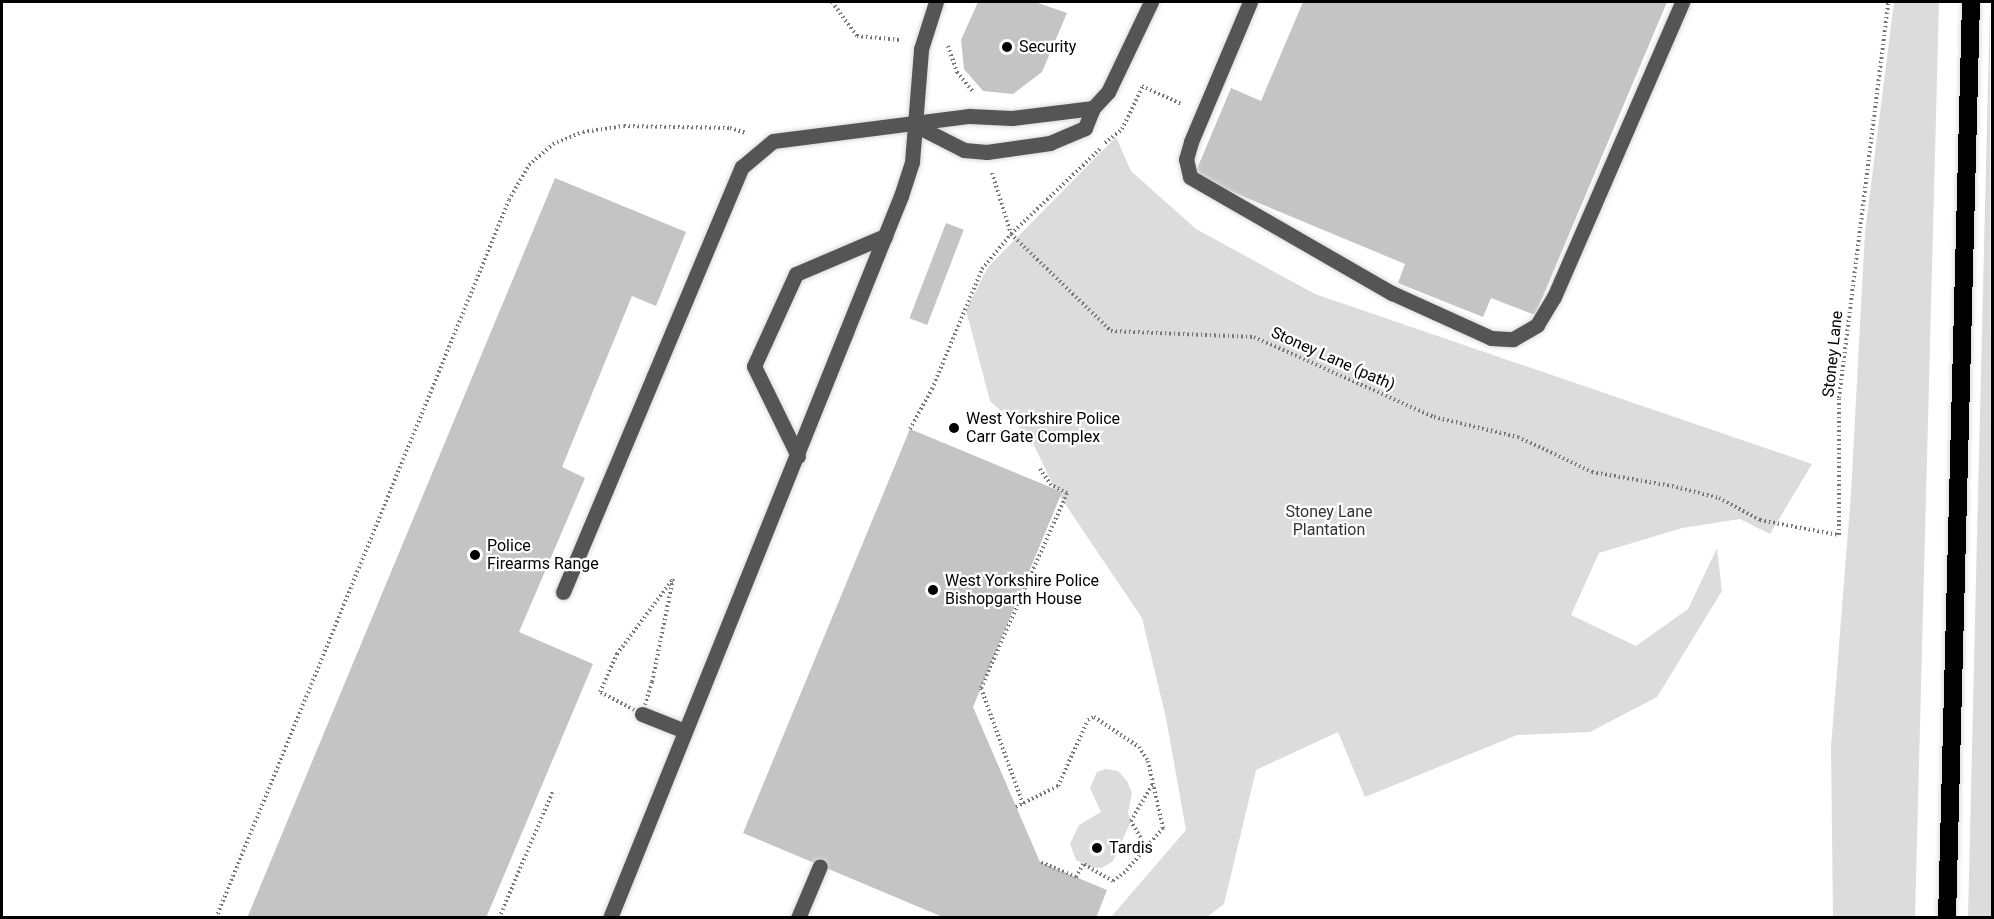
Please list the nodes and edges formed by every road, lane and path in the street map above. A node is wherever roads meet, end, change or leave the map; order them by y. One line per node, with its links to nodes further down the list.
1 (832, 2): 9 (path)
2 (936, 2): 9 (street)
3 (1151, 2): 10 (street)
4 (1251, 2): 14 (street)
5 (1682, 2): 14 (street)
6 (1888, 2): 23 (path, Stoney Lane)
7 (1971, 2): 38 (highway)
8 (948, 46): 12 (path)
9 (921, 49): 15 (street)
10 (1117, 74): 11 (path); 13 (street)
11 (1143, 86): 14 (path); 18 (path)
12 (979, 98)
13 (1093, 108): 15 (street); 15 (street)
14 (1203, 114)
15 (913, 124): 16 (street); 19 (street)
16 (773, 141): 24 (street); 34 (path)
17 (989, 164): 18 (path, Stoney Lane (path))
18 (1011, 234): 20 (path); 23 (path, Stoney Lane (path))
19 (885, 236): 21 (street); 21 (street)
20 (910, 429)
21 (798, 456): 26 (street)
22 (1039, 467): 29 (path)
23 (1672, 486)
24 (563, 592)
25 (642, 714): 25 (path); 26 (street)
26 (685, 732): 36 (street)
27 (1152, 785): 29 (path); 31 (path); 31 (path)
28 (553, 791): 35 (path)
29 (1023, 804): 30 (path)
30 (1016, 807)
31 (1147, 849): 32 (path)
32 (1040, 862)
33 (820, 866): 37 (street)
34 (216, 918)
35 (499, 918)
36 (610, 918)
37 (798, 918)
38 (1947, 918)

